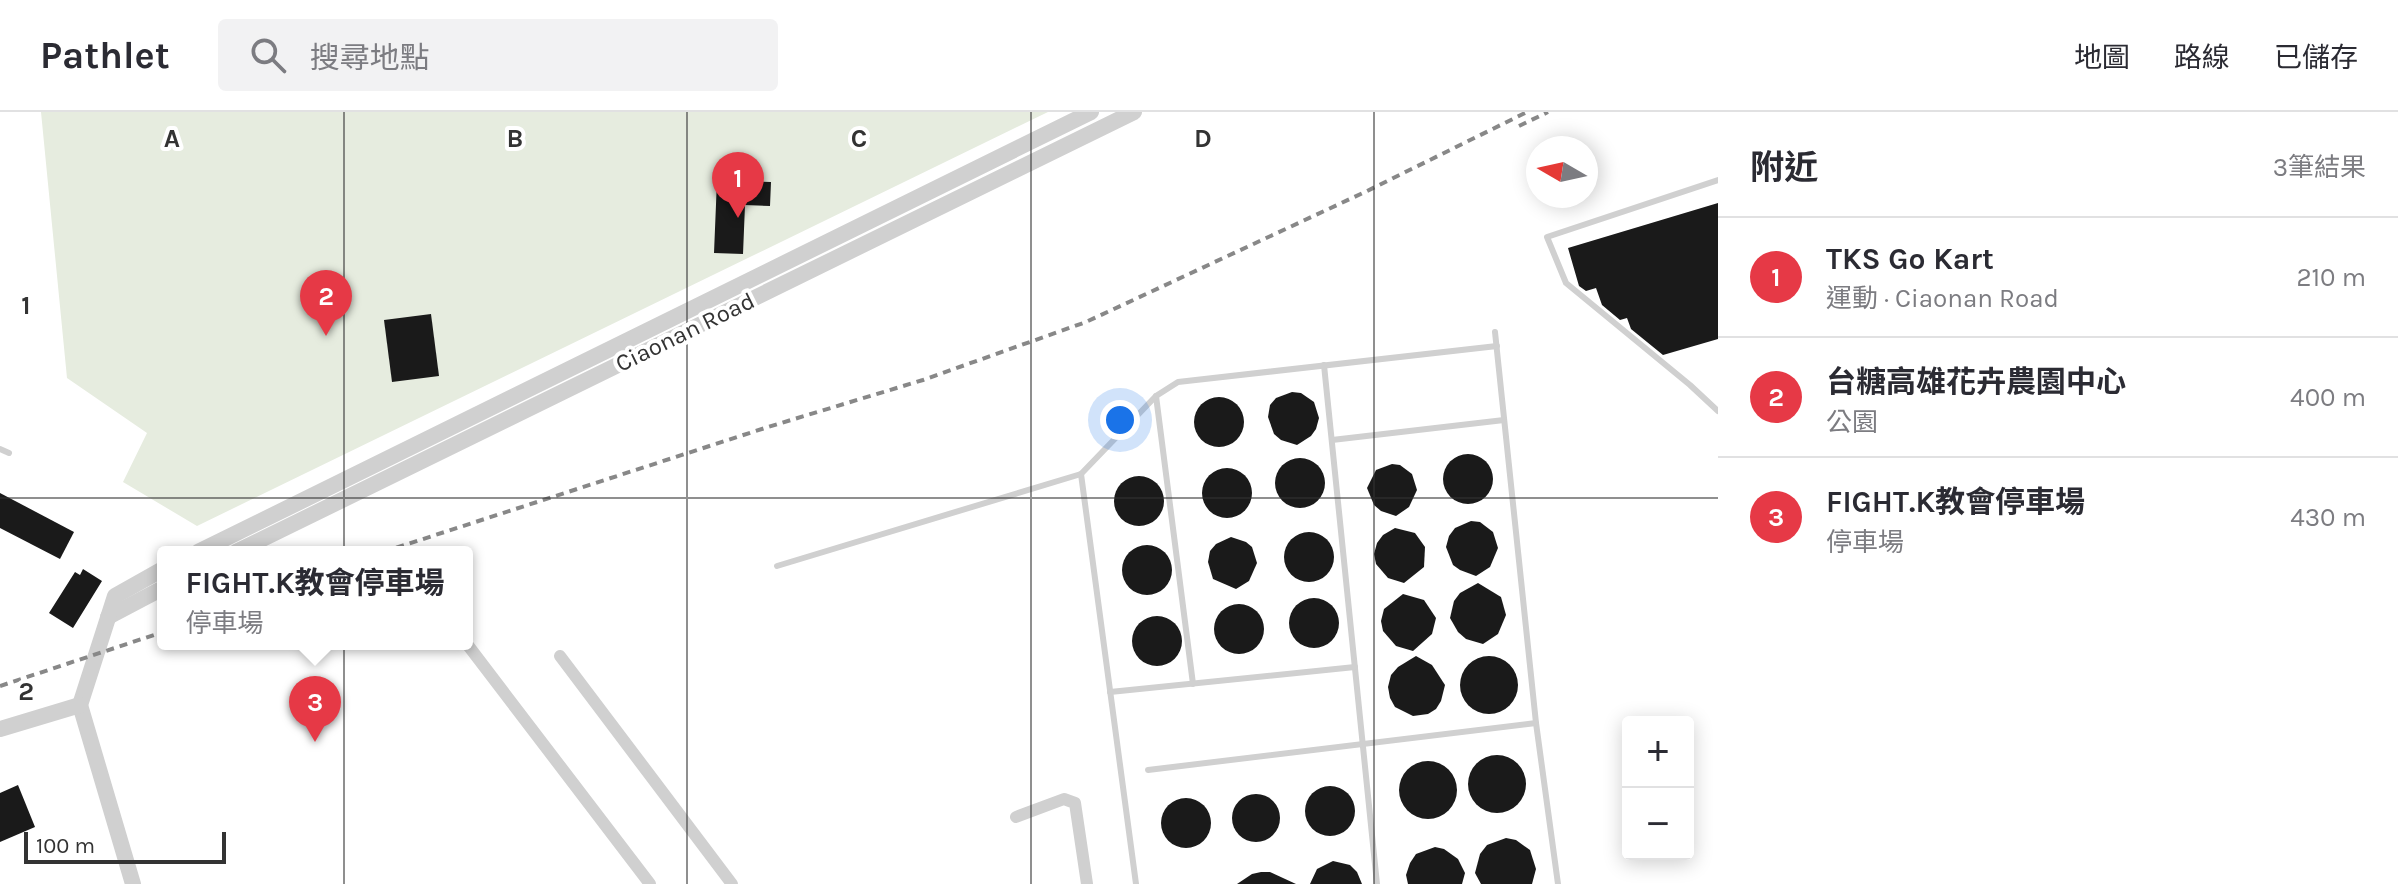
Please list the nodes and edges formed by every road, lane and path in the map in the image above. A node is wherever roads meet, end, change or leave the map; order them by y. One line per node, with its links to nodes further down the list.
1 (1091, 112): 14 (street, Ciaonan Road)
2 (1134, 112): 15 (street, Ciaonan Road)
3 (1718, 180): 8 (lane)
4 (1495, 332): 5 (lane)
5 (1497, 346): 6 (lane); 9 (lane)
6 (1324, 365): 7 (lane); 10 (lane)
7 (1156, 396): 13 (lane); 23 (lane)
8 (1718, 411)
9 (1504, 420): 10 (lane); 26 (lane)
10 (1332, 440): 22 (lane)
11 (0, 449): 12 (lane)
12 (9, 453)
13 (1081, 474): 16 (lane); 24 (lane)
14 (210, 546)
15 (248, 546)
16 (777, 566)
17 (157, 572): 19 (street)
18 (157, 591): 19 (street)
19 (108, 617): 25 (street)
20 (472, 650): 32 (street)
21 (560, 656): 33 (street)
22 (1355, 667): 23 (lane); 28 (lane)
23 (1193, 684): 24 (lane)
24 (1110, 692): 35 (lane)
25 (80, 705): 27 (street); 31 (street)
26 (1536, 723): 28 (lane); 37 (lane)
27 (0, 729)
28 (1363, 743): 29 (lane); 36 (lane)
29 (1148, 770)
30 (1016, 817): 34 (street)
31 (133, 884)
32 (650, 884)
33 (732, 884)
34 (1087, 884)
35 (1136, 884)
36 (1377, 884)
37 (1558, 884)

